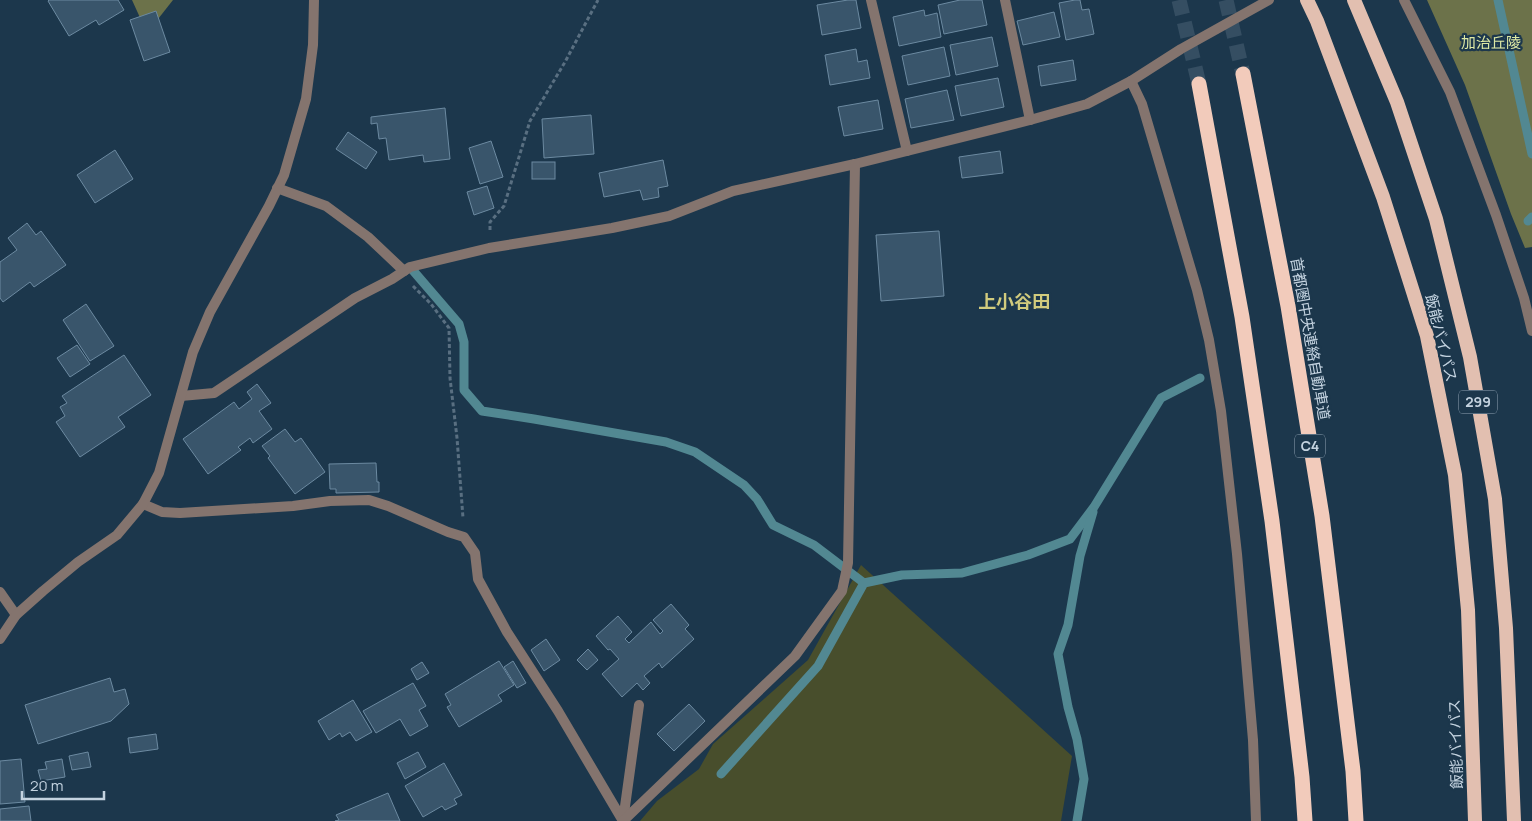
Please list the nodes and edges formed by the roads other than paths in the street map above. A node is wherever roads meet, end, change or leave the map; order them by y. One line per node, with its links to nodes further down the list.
1 (314, 0): 14 (street)
2 (872, 0): 12 (street)
3 (1005, 0): 11 (street)
4 (1269, 0): 9 (street)
5 (1307, 0): 27 (highway, 飯能バイパス / 299)
6 (1354, 0): 28 (highway, 飯能バイパス / 299)
7 (1404, 0): 16 (street)
8 (1243, 74): 26 (highway, 首都圏中央連絡自動車道 / C4)
9 (1131, 81): 11 (street); 24 (street)
10 (1199, 84): 25 (highway)
11 (1030, 120): 12 (street)
12 (907, 151): 13 (street)
13 (855, 164): 15 (street); 23 (street)
14 (277, 188): 15 (street); 17 (street)
15 (404, 271): 17 (street)
16 (1532, 331)
17 (181, 396): 18 (street)
18 (143, 504): 20 (street); 23 (street)
19 (0, 592): 20 (street)
20 (16, 615): 21 (street)
21 (0, 640)
22 (639, 705): 23 (street)
23 (623, 821)
24 (1256, 821)
25 (1305, 821)
26 (1356, 821)
27 (1475, 821)
28 (1514, 821)

